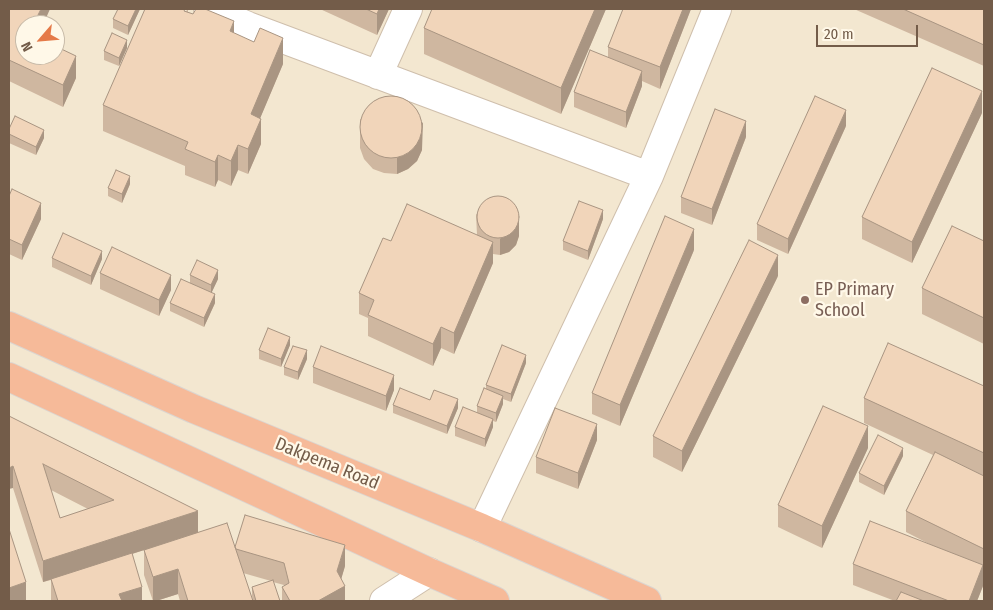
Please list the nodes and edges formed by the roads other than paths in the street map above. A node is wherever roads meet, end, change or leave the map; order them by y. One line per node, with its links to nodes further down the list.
1 (208, 9): 4 (street)
2 (408, 9): 4 (street)
3 (717, 9): 5 (street)
4 (378, 75): 5 (street)
5 (649, 176): 8 (street)
6 (9, 326): 8 (highway, Dakpema Road)
7 (9, 377): 9 (highway)
8 (482, 528): 12 (highway, Dakpema Road)
9 (429, 572): 10 (street); 11 (highway)
10 (384, 601)
11 (495, 601)
12 (646, 601)

